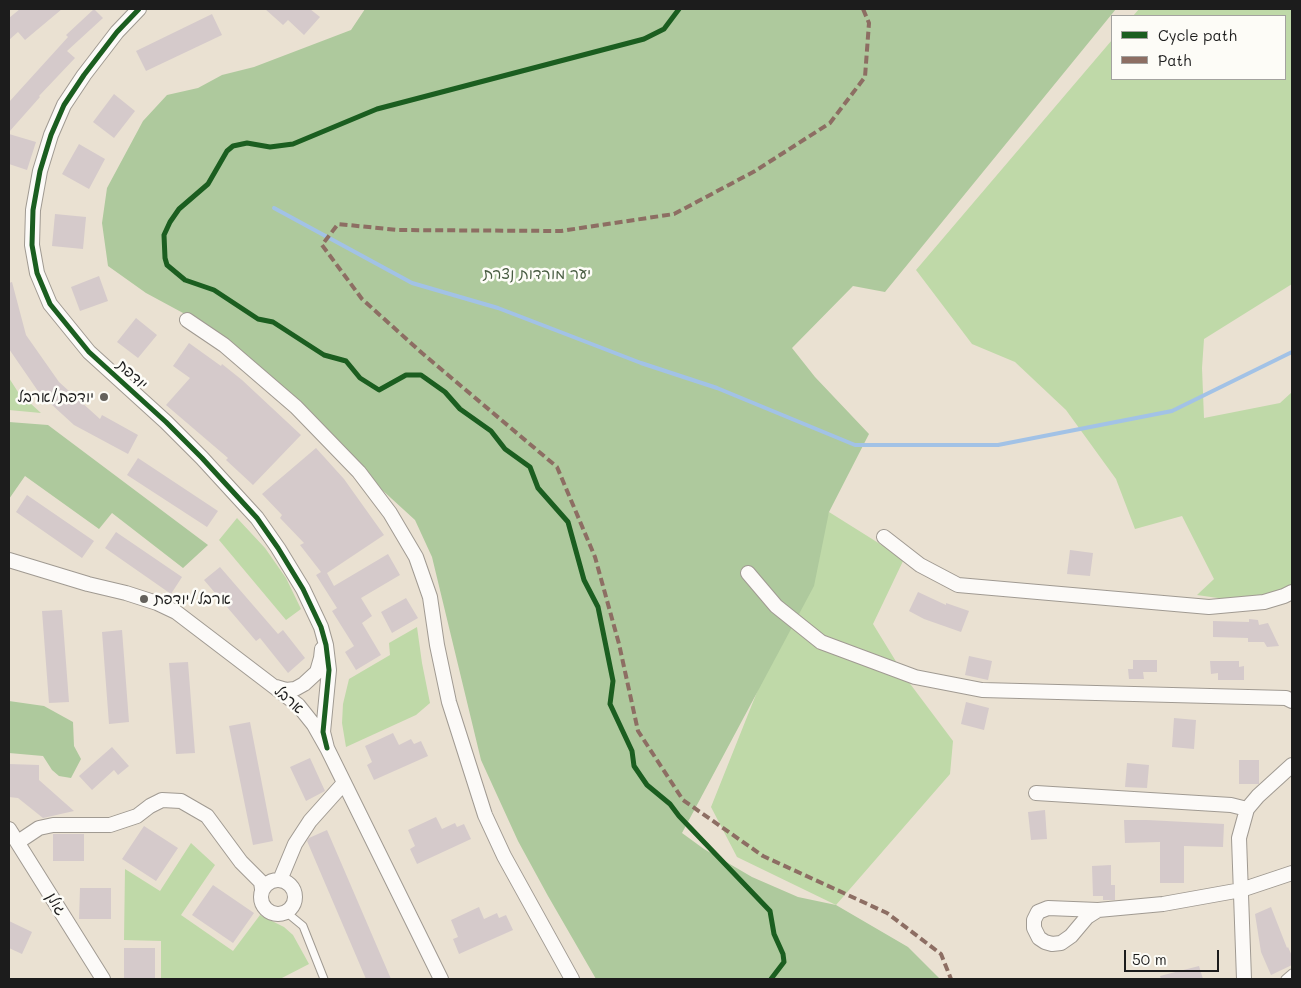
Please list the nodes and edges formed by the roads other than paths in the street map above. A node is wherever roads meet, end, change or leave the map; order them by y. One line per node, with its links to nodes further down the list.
1 (139, 9): 7 (street, יודפת)
2 (187, 320): 27 (street)
3 (884, 537): 6 (street)
4 (9, 560): 8 (street, ארבל)
5 (748, 573): 9 (street)
6 (1292, 592)
7 (324, 636): 8 (street, יודפת); 10 (street, יודפת)
8 (275, 687): 10 (street, ארבל)
9 (1292, 701)
10 (327, 748): 12 (street, ארבל)
11 (1292, 766): 14 (street)
12 (344, 783): 18 (street); 26 (street, ארבל)
13 (1036, 793): 14 (street)
14 (1247, 809): 20 (street)
15 (9, 828): 16 (street, גולן)
16 (18, 842): 19 (street); 24 (street, גולן)
17 (1292, 873): 20 (street)
18 (280, 880): 19 (street); 22 (street)
19 (262, 889): 22 (street)
20 (1241, 890): 21 (street); 28 (street)
21 (1098, 910)
22 (286, 912): 25 (lane)
23 (1292, 973): 29 (lane)
24 (103, 979)
25 (324, 979)
26 (441, 979)
27 (572, 979)
28 (1244, 979)
29 (1285, 979)

